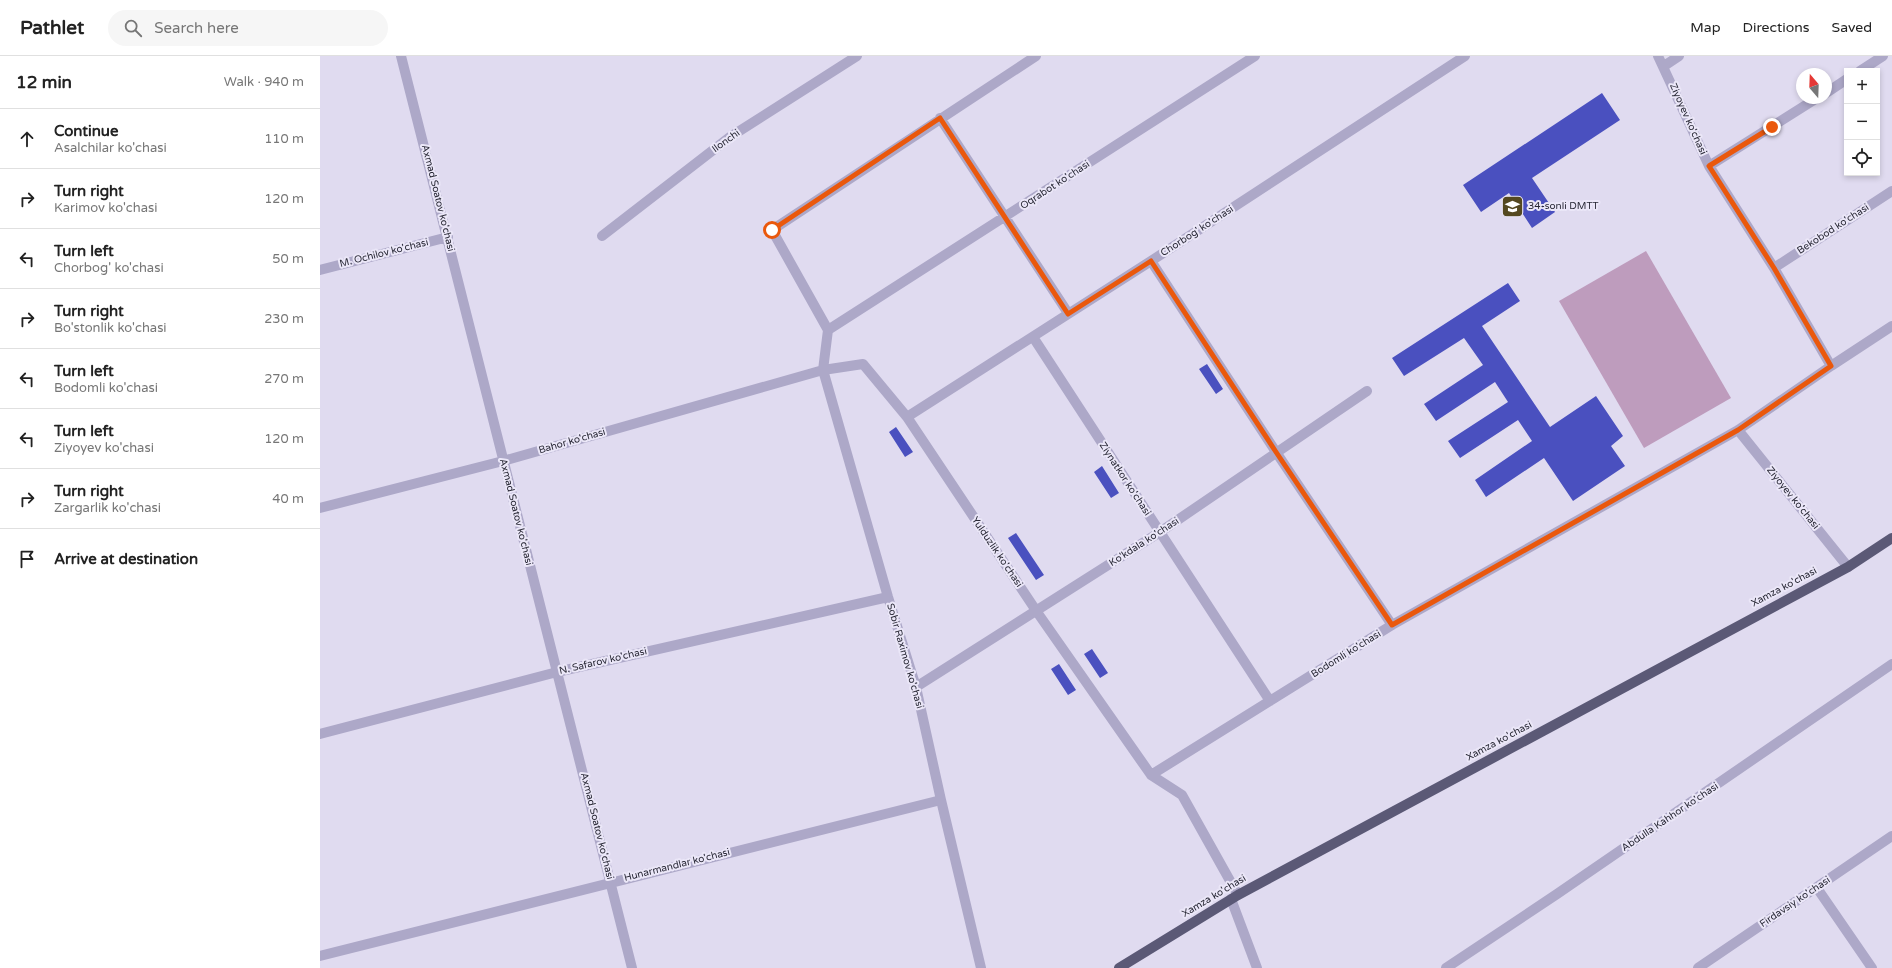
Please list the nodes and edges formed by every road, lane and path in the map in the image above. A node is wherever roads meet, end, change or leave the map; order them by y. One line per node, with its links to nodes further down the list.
1 (401, 56): 19 (street, Axmad Soatov ko'chasi)
2 (857, 56): 18 (street, Ilonchi)
3 (1036, 56): 14 (street)
4 (1255, 56): 17 (street, Oqrabot ko'chasi)
5 (1465, 56): 20 (street, Chorbog' ko'chasi)
6 (1658, 56): 9 (street, Ziyoyev ko'chasi)
7 (1679, 56): 9 (street)
8 (1884, 56): 10 (street)
9 (1664, 66): 15 (street, Ziyoyev ko'chasi)
10 (1865, 68)
11 (1844, 81): 12 (street)
12 (1832, 89)
13 (1808, 104): 15 (street)
14 (940, 118): 17 (street); 25 (street)
15 (1709, 166): 21 (street, Ziyoyev ko'chasi)
16 (1892, 191): 21 (street, Bekobod ko'chasi)
17 (1005, 217): 23 (street); 25 (street, Oqrabot ko'chasi)
18 (602, 236)
19 (448, 237): 22 (street, M. Ochilov ko'chasi); 33 (street, Axmad Soatov ko'chasi)
20 (1151, 261): 23 (street, Chorbog' ko'chasi); 32 (street)
21 (1774, 268): 27 (street, Ziyoyev ko'chasi)
22 (320, 270)
23 (1068, 314): 26 (street, Chorbog' ko'chasi)
24 (1892, 326): 27 (street, Bodomli ko'chasi)
25 (828, 330): 28 (street)
26 (1033, 337): 30 (street, Chorbog' ko'chasi); 35 (street, Ziynatkor ko'chasi)
27 (1831, 366): 31 (street, Bodomli ko'chasi)
28 (823, 370): 30 (street, Yulduzlik ko'chasi); 33 (street, Bahor ko'chasi); 38 (street, Sobir Raximov ko'chasi)
29 (1367, 391): 32 (street, Ko'kdala ko'chasi)
30 (907, 417): 39 (street, Yulduzlik ko'chasi)
31 (1738, 430): 37 (street, Ziyoyev ko'chasi); 40 (street, Bodomli ko'chasi)
32 (1276, 452): 35 (street, Ko'kdala ko'chasi); 40 (street)
33 (503, 461): 34 (street, Bahor ko'chasi); 42 (street, Axmad Soatov ko'chasi)
34 (320, 508)
35 (1160, 532): 39 (street, Ko'kdala ko'chasi); 44 (street, Ziynatkor ko'chasi)
36 (1892, 538): 37 (main road, Xamza ko'chasi)
37 (1848, 567): 51 (main road, Xamza ko'chasi)
38 (888, 597): 42 (street, N. Safarov ko'chasi); 43 (street, Sobir Raximov ko'chasi)
39 (1037, 612): 43 (street, Ko'kdala ko'chasi); 46 (street, Yulduzlik ko'chasi)
40 (1392, 625): 44 (street, Bodomli ko'chasi)
41 (1892, 664): 57 (street, Abdulla Kahhor ko'chasi)
42 (557, 672): 45 (street, N. Safarov ko'chasi); 49 (street, Axmad Soatov ko'chasi)
43 (916, 687): 47 (street, Sobir Raximov ko'chasi)
44 (1270, 701): 46 (street, Bodomli ko'chasi)
45 (320, 734)
46 (1151, 775): 51 (street)
47 (941, 800): 49 (street, Hunarmandlar ko'chasi); 54 (street, Sobir Raximov ko'chasi)
48 (1892, 836): 50 (street, Firdavsiy ko'chasi)
49 (611, 882): 52 (street, Hunarmandlar ko'chasi); 53 (street, Axmad Soatov ko'chasi)
50 (1817, 888): 58 (street, Firdavsiy ko'chasi); 59 (street)
51 (1234, 897): 55 (main road, Xamza ko'chasi); 56 (street)
52 (320, 956)
53 (632, 968)
54 (981, 968)
55 (1119, 968)
56 (1257, 968)
57 (1446, 968)
58 (1698, 968)
59 (1872, 968)

